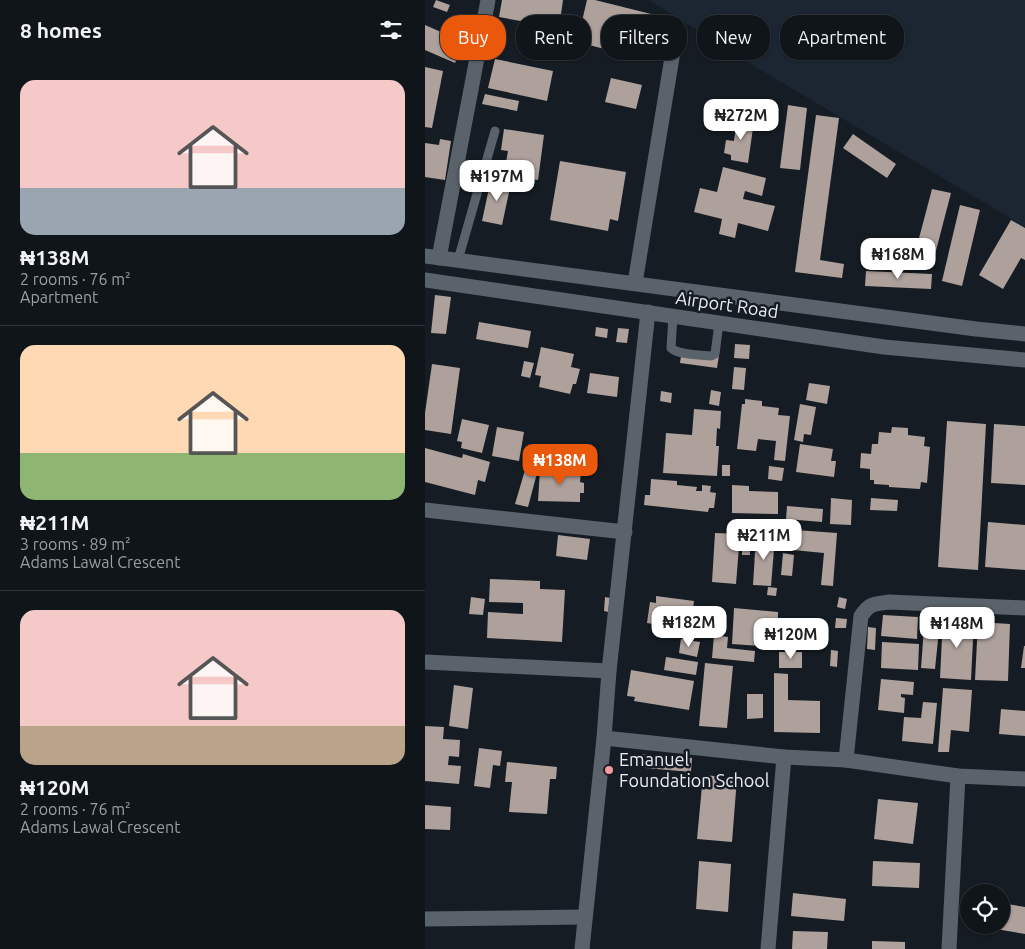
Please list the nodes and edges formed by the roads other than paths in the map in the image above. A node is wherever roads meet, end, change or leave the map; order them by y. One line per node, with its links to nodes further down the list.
1 (488, 0): 4 (street)
2 (672, 60): 7 (street)
3 (495, 131): 5 (lane)
4 (432, 257): 5 (street, Airport Road)
5 (458, 260): 7 (street, Airport Road)
6 (425, 280): 8 (street, Airport Road)
7 (635, 283): 11 (street, Airport Road)
8 (648, 312): 9 (street, Airport Road); 14 (street)
9 (673, 316): 10 (street, Airport Road); 10 (lane)
10 (719, 323): 12 (street, Airport Road)
11 (1025, 334)
12 (1025, 360)
13 (425, 510): 14 (street)
14 (625, 532): 17 (street)
15 (1025, 608): 20 (street)
16 (425, 662): 17 (street)
17 (609, 671): 18 (street)
18 (605, 738): 19 (street); 23 (street)
19 (784, 757): 20 (street); 26 (street)
20 (846, 760): 21 (street)
21 (958, 776): 22 (street); 27 (street)
22 (1025, 780)
23 (585, 918): 24 (street); 25 (street)
24 (425, 919)
25 (582, 949)
26 (768, 949)
27 (949, 949)

